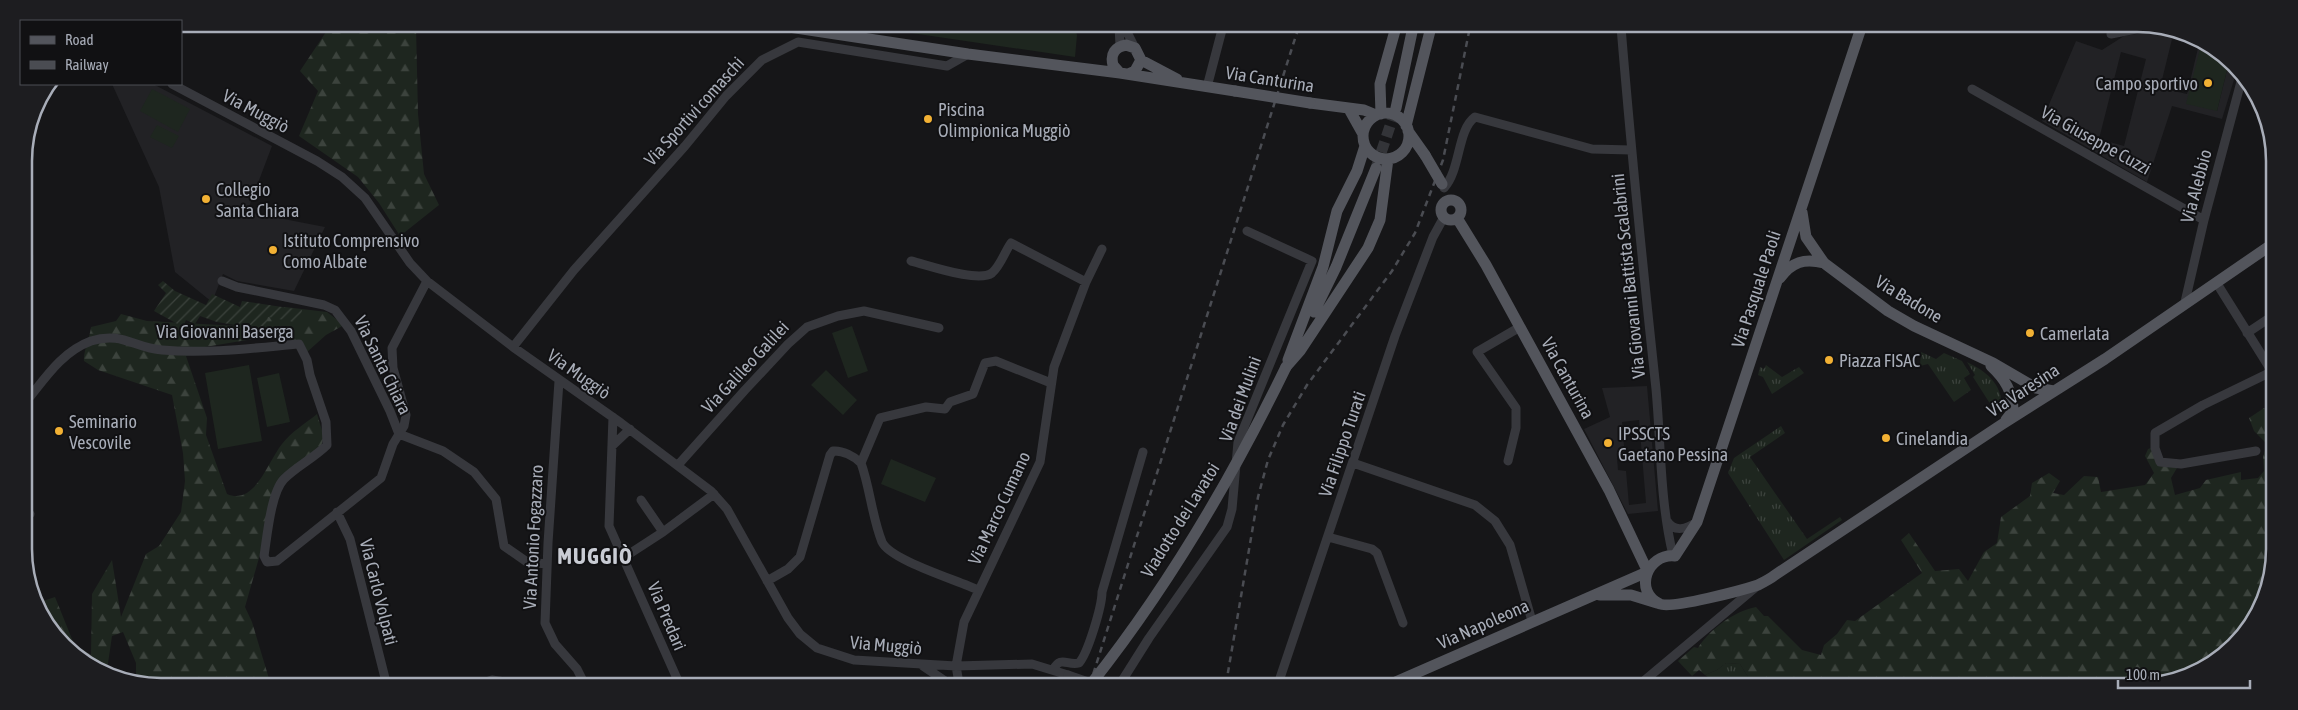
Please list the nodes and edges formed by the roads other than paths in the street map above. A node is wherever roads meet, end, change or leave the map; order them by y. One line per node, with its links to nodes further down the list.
1 (822, 32): 14 (main road, Via Canturina)
2 (1119, 32): 12 (street)
3 (1127, 32): 13 (street)
4 (1222, 32): 22 (street)
5 (1395, 32): 26 (main road)
6 (1413, 32): 24 (main road)
7 (1430, 32): 27 (main road)
8 (1622, 32): 29 (street, Via Giovanni Battista Scalabrini)
9 (1856, 32): 36 (main road, Via Pasquale Paoli)
10 (2121, 32): 11 (street)
11 (2111, 34)
12 (1120, 46): 13 (main road); 15 (main road)
13 (1135, 48): 16 (main road)
14 (968, 54): 17 (main road, Via Canturina); 55 (street, Via Sportivi comaschi)
15 (1111, 60): 17 (main road, Via Canturina); 18 (main road)
16 (1141, 60): 18 (main road); 19 (main road, Via Canturina)
17 (1080, 70): 18 (main road, Via Canturina)
18 (1124, 74): 19 (main road, Via Canturina)
19 (1185, 84): 22 (main road, Via Canturina)
20 (174, 85): 46 (street, Via Muggiò)
21 (2240, 85): 39 (street, Via Alebbio)
22 (1207, 87): 25 (main road, Via Canturina, bridge)
23 (1972, 89): 39 (street, Via Giuseppe Cuzzi)
24 (1396, 108)
25 (1349, 109): 26 (main road, Via Canturina); 28 (main road)
26 (1379, 115): 27 (main road); 28 (main road)
27 (1407, 128): 30 (main road); 31 (main road)
28 (1364, 140): 32 (main road); 58 (main road)
29 (1631, 150): 34 (street); 78 (street, Via Giovanni Battista Scalabrini)
30 (1401, 153): 31 (main road); 32 (main road)
31 (1425, 155): 34 (main road, bridge)
32 (1388, 159): 58 (main road)
33 (1376, 168): 58 (main road)
34 (1443, 186): 35 (main road)
35 (1450, 200): 37 (main road); 38 (main road)
36 (1801, 206): 44 (main road, Via Badone); 49 (main road, Via Pasquale Paoli)
37 (1444, 217): 38 (main road); 71 (street, Via Filippo Turati)
38 (1457, 218): 52 (main road, Via Canturina)
39 (2204, 220): 50 (street, Via Alebbio)
40 (1247, 231): 105 (street, Via dei Mulini)
41 (1102, 249): 47 (street, Via Marco Cumano)
42 (2266, 249): 48 (main road, Via Varesina)
43 (911, 261): 47 (street)
44 (1824, 263): 49 (main road); 56 (main road, Via Badone)
45 (222, 281): 67 (street, Via Santa Chiara)
46 (427, 281): 55 (street, Via Muggiò); 67 (street, Via Giovanni Baserga)
47 (1086, 282): 61 (street, Via Marco Cumano)
48 (2216, 282): 50 (main road, Via Varesina); 54 (street)
49 (1773, 291): 79 (main road, Via Pasquale Paoli)
50 (2185, 302): 62 (main road, Via Varesina)
51 (2266, 320): 54 (street)
52 (1520, 327): 72 (street); 83 (main road, Via Canturina)
53 (938, 328): 74 (street, Via Galileo Galilei)
54 (2247, 332): 57 (street)
55 (513, 348): 60 (street, Via Muggiò)
56 (1979, 357): 62 (main road, Via Badone); 65 (main road, Via Badone)
57 (2266, 363)
58 (1286, 367): 104 (main road, Viadotto dei Lavatoi, bridge)
59 (2266, 374): 69 (street)
60 (559, 381): 64 (street, Via Muggiò); 84 (street, Via Antonio Fogazzaro)
61 (1051, 383): 73 (street); 87 (street, Via Marco Cumano)
62 (2054, 391): 65 (main road, Via Varesina)
63 (32, 395): 77 (street, Via Giovanni Baserga)
64 (613, 417): 66 (street, Via Muggiò); 68 (street, Via Predari)
65 (2001, 425): 86 (main road, Via Varesina)
66 (630, 429): 68 (street); 74 (street, Via Muggiò)
67 (399, 434): 77 (street, Via Giovanni Baserga); 84 (street)
68 (612, 446): 82 (street, Via Predari)
69 (2256, 451)
70 (1143, 452): 94 (street)
71 (1353, 462): 81 (street, Via Filippo Turati); 90 (street)
72 (1508, 462)
73 (861, 463): 85 (street); 87 (street)
74 (678, 465): 75 (street, Via Muggiò)
75 (714, 494): 80 (street); 85 (street, Via Muggiò)
76 (641, 500): 80 (street)
77 (337, 512): 98 (street, Via Carlo Volpati)
78 (1667, 521): 79 (street); 83 (street, Via Giovanni Battista Scalabrini)
79 (1697, 522): 83 (main road, Via Pasquale Paoli)
80 (663, 532): 82 (street)
81 (1328, 537): 91 (street); 95 (street, Via Filippo Turati)
82 (623, 558): 100 (street, Via Predari)
83 (1661, 562): 88 (main road, Via Napoleona); 89 (main road, Via Canturina)
84 (547, 564): 99 (street, Via Antonio Fogazzaro)
85 (767, 581): 92 (street, Via Muggiò)
86 (1760, 584): 89 (main road, Via Varesina); 97 (street)
87 (978, 590): 93 (street, Via Marco Cumano)
88 (1590, 596): 89 (main road, Via Napoleona); 90 (main road, Via Napoleona)
89 (1662, 604)
90 (1532, 622): 96 (main road, Via Napoleona)
91 (1402, 623)
92 (920, 665): 93 (street, Via Muggiò); 101 (street)
93 (956, 666): 94 (street, Via Muggiò); 102 (street)
94 (1053, 670): 103 (street, Via Muggiò, bridge)
95 (1280, 677)
96 (1405, 677)
97 (1648, 677)
98 (385, 678)
99 (581, 678)
100 (677, 678)
101 (940, 678)
102 (958, 678)
103 (1077, 678)
104 (1097, 678)
105 (1124, 678)

